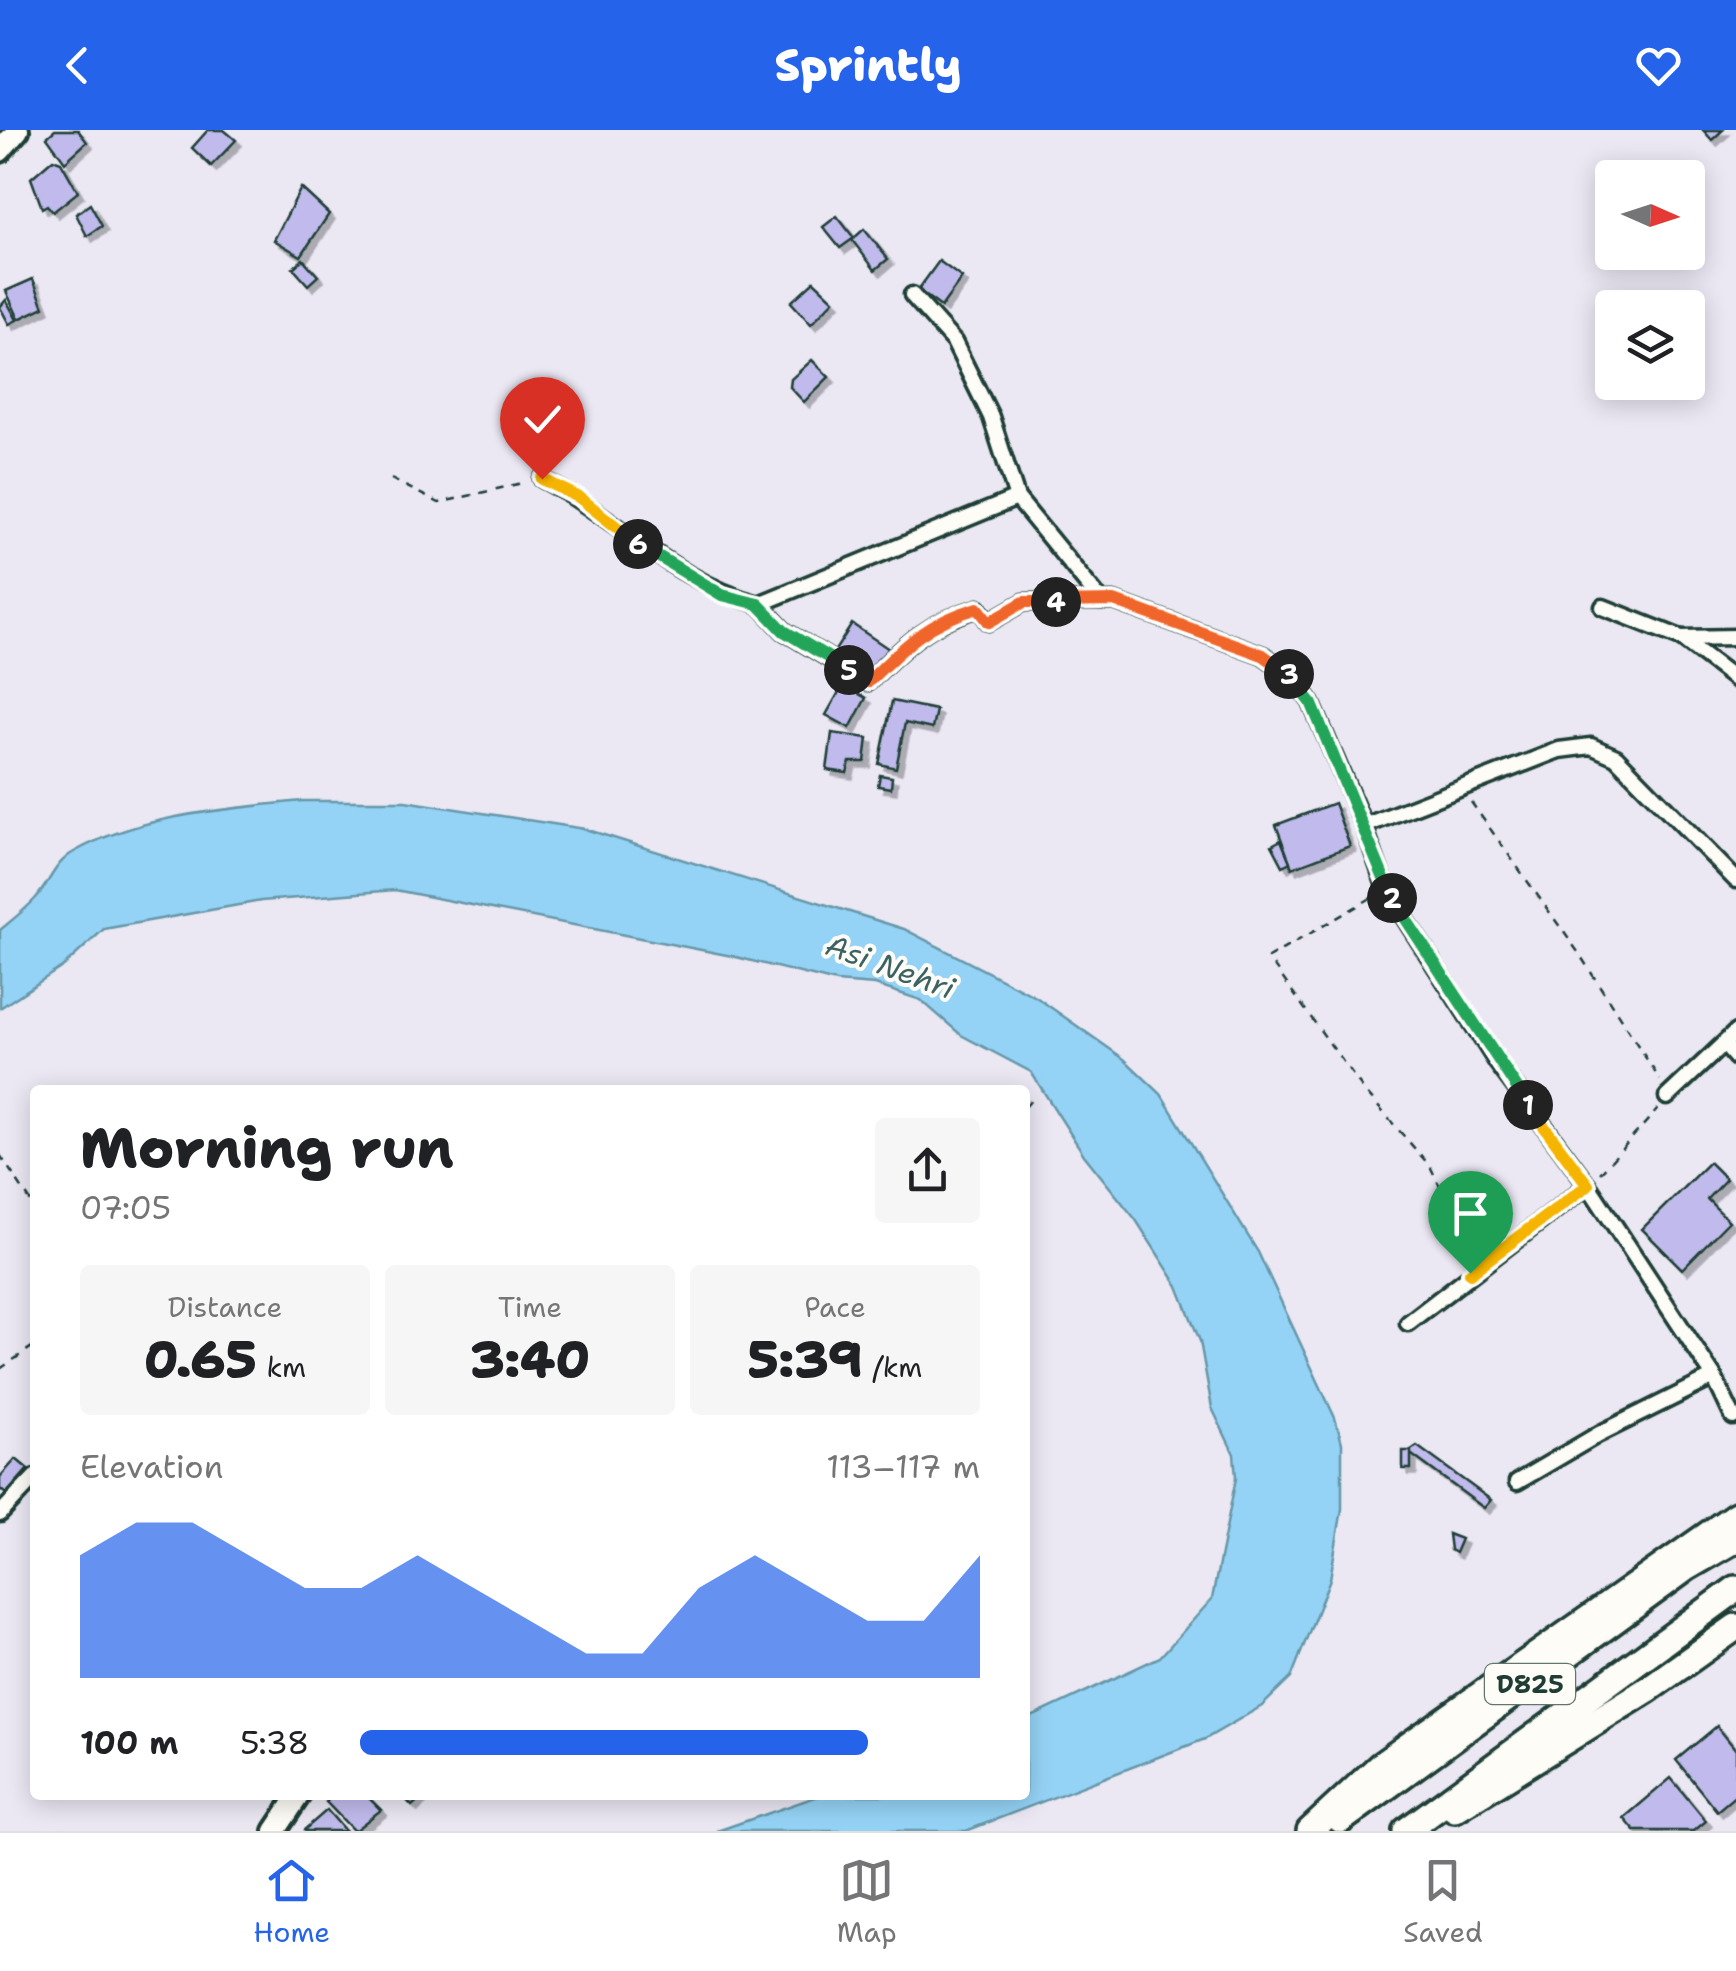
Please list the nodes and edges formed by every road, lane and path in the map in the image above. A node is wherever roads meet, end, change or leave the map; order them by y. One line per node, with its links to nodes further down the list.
1 (18, 130): 2 (street)
2 (0, 151)
3 (912, 295): 6 (street)
4 (391, 479): 5 (path)
5 (542, 479): 8 (street)
6 (1016, 498): 7 (street); 8 (street)
7 (1101, 601): 8 (street); 14 (street)
8 (758, 604)
9 (1603, 607): 11 (street)
10 (1736, 637): 11 (street)
11 (1682, 638): 12 (street)
12 (1736, 680)
13 (1460, 788): 14 (street); 15 (street); 20 (path)
14 (1364, 826): 16 (street)
15 (1736, 880)
16 (1386, 889): 24 (street); 26 (path)
17 (1736, 1032): 18 (street)
18 (1724, 1044): 19 (street); 20 (street)
19 (1736, 1058)
20 (1667, 1097): 24 (path)
21 (1032, 1099): 22 (path)
22 (1030, 1101)
23 (0, 1155): 25 (path)
24 (1588, 1185): 26 (street); 30 (street)
25 (30, 1200)
26 (1470, 1273): 27 (street)
27 (1408, 1323)
28 (30, 1348): 29 (path)
29 (0, 1369)
30 (1714, 1376): 31 (street); 33 (street)
31 (1735, 1417)
32 (30, 1481): 34 (street)
33 (1517, 1482)
34 (0, 1514)
35 (1736, 1515): 41 (highway)
36 (1736, 1538): 42 (highway, D825)
37 (1736, 1590): 43 (highway, D825)
38 (1736, 1627): 44 (highway)
39 (296, 1800): 40 (street)
40 (275, 1831)
41 (1310, 1831)
42 (1324, 1831)
43 (1406, 1831)
44 (1416, 1831)

